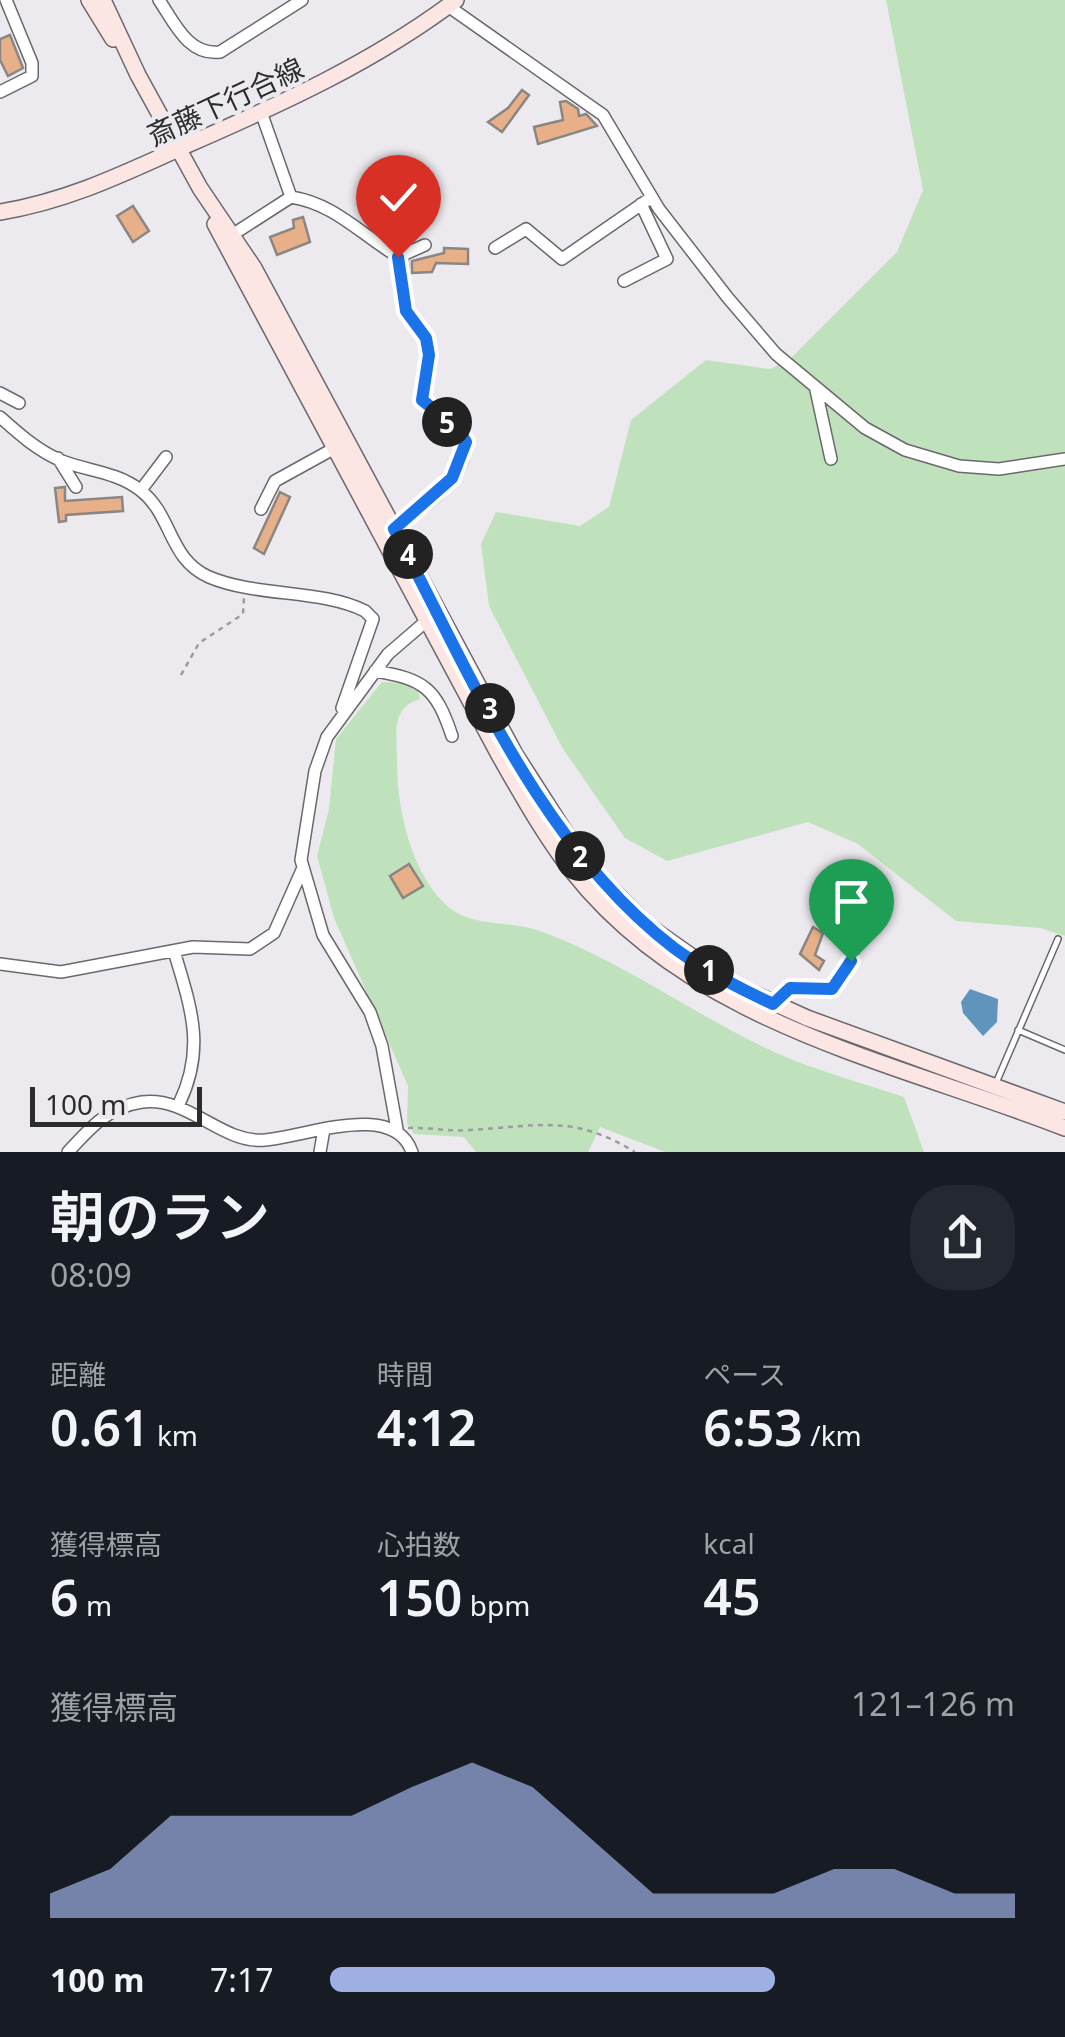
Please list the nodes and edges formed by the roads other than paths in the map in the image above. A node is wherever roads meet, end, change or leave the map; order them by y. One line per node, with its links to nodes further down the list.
1 (90, 0): 7 (street)
2 (103, 0): 7 (street)
3 (159, 0): 4 (street)
4 (302, 0)
5 (452, 3): 9 (street, 斎藤下行合線); 13 (street)
6 (5, 7): 8 (street)
7 (138, 75): 10 (street)
8 (0, 92)
9 (261, 112): 10 (street, 斎藤下行合線); 12 (street)
10 (180, 148): 11 (street); 14 (street, 斎藤下行合線)
11 (200, 188): 15 (street); 24 (street)
12 (290, 197): 15 (street); 18 (street)
13 (647, 201): 17 (street); 19 (street); 20 (street)
14 (0, 212)
15 (232, 235): 32 (street)
16 (425, 245): 18 (street)
17 (495, 248)
18 (398, 257): 32 (street)
19 (624, 281)
20 (816, 390): 27 (street); 28 (street)
21 (0, 393): 22 (street)
22 (19, 403)
23 (0, 417): 26 (street)
24 (333, 449): 31 (street); 33 (street)
25 (166, 457): 30 (street)
26 (58, 458): 29 (street); 30 (street)
27 (831, 458)
28 (1065, 459)
29 (76, 487)
30 (141, 490): 35 (street)
31 (261, 509)
32 (394, 529): 33 (street)
33 (432, 616): 34 (street); 44 (street); 47 (street)
34 (374, 670): 35 (street); 36 (street)
35 (344, 715): 37 (street)
36 (452, 736)
37 (302, 870): 41 (street); 52 (street)
38 (841, 926): 42 (lane)
39 (864, 938): 42 (lane)
40 (1058, 939): 45 (lane)
41 (174, 951): 43 (street); 48 (street)
42 (851, 961): 44 (lane)
43 (0, 964)
44 (773, 1004): 47 (street)
45 (1018, 1030): 46 (lane); 47 (lane)
46 (1065, 1050)
47 (992, 1094): 49 (street); 50 (street)
48 (179, 1104): 51 (street); 53 (street)
49 (1065, 1112)
50 (1065, 1128)
51 (324, 1129): 52 (street); 54 (street)
52 (397, 1129): 55 (street)
53 (68, 1152)
54 (320, 1152)
55 (412, 1152)

